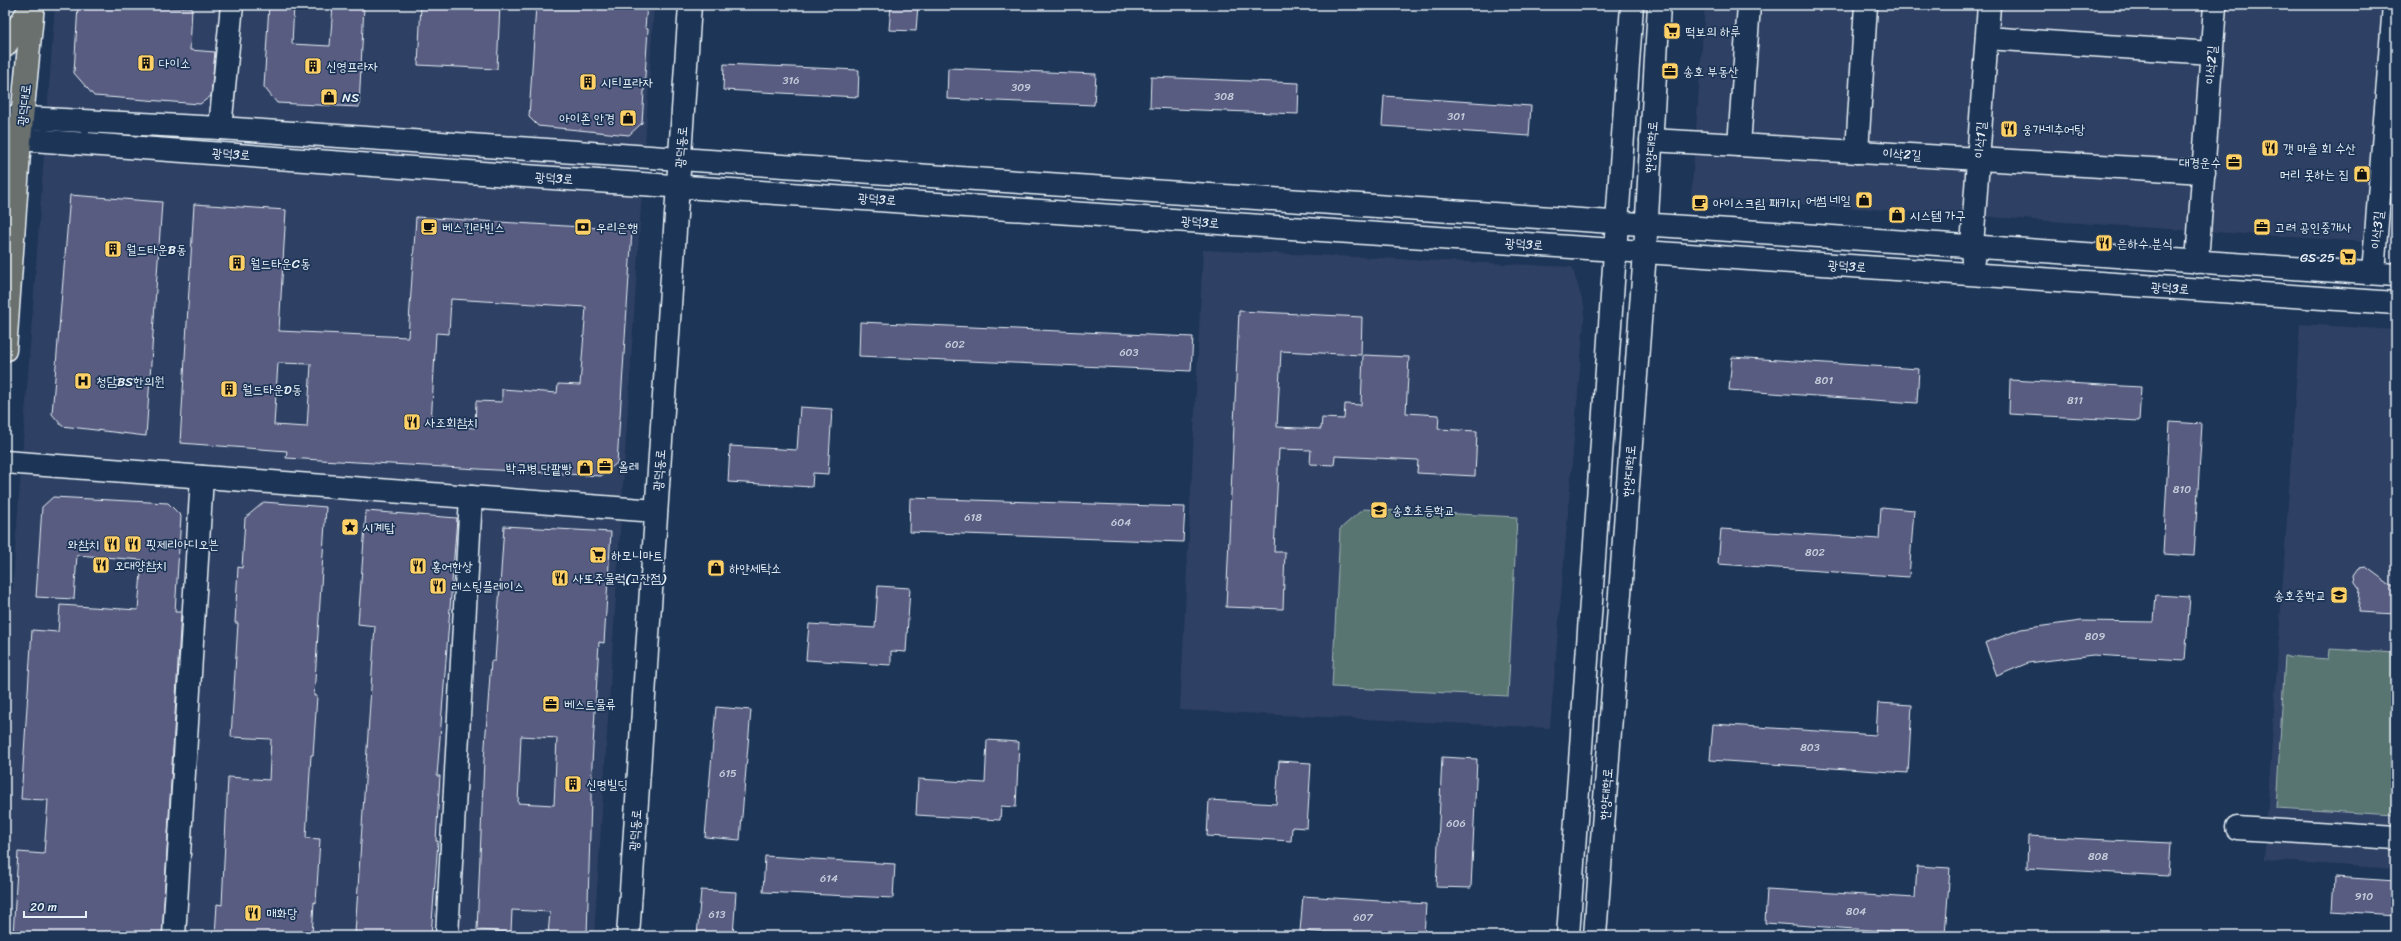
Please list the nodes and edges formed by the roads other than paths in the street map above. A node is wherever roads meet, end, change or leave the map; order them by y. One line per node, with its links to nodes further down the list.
1 (33, 5): 12 (main road); 15 (main road, 광덕대로)
2 (232, 5): 16 (street)
3 (690, 5): 20 (street, 광덕동로)
4 (1632, 5): 25 (street)
5 (1659, 5): 17 (street, 한양대학로)
6 (1749, 5): 18 (street)
7 (1866, 5): 19 (street)
8 (1989, 5): 11 (street, 이삭1길)
9 (2215, 5): 13 (street, 이삭2길)
10 (2394, 5): 14 (street, 이삭3길)
11 (1987, 38): 13 (street); 21 (street, 이삭1길)
12 (5, 46)
13 (2212, 53): 22 (street, 이삭2길)
14 (2393, 67): 24 (street, 이삭3길)
15 (13, 128): 16 (street, 광덕3로); 23 (street, 광덕3로); 31 (main road, 광덕대로)
16 (220, 128): 20 (street, 광덕3로)
17 (1651, 140): 18 (street, 이삭2길); 26 (street, 한양대학로)
18 (1739, 145): 19 (street, 이삭2길)
19 (1857, 152): 21 (street, 이삭2길)
20 (680, 159): 23 (street, 광덕동로); 25 (street, 광덕3로)
21 (1979, 159): 22 (street, 이삭2길); 27 (street, 이삭1길)
22 (2204, 172): 30 (street, 이삭2길)
23 (678, 186): 28 (street, 광덕3로); 40 (street, 광덕동로)
24 (2389, 187): 33 (street, 이삭3길)
25 (1617, 222): 26 (street, 광덕3로); 28 (street)
26 (1646, 224): 27 (street, 광덕3로); 29 (street, 한양대학로)
27 (1972, 246): 30 (street, 광덕3로); 32 (street, 이삭1길)
28 (1615, 250): 29 (street, 광덕3로); 46 (street)
29 (1645, 252): 32 (street, 광덕3로); 47 (street, 한양대학로)
30 (2197, 262): 33 (street, 광덕3로)
31 (8, 264): 36 (main road, 광덕대로)
32 (1974, 274): 35 (street, 광덕3로)
33 (2374, 274): 34 (street, 광덕3로)
34 (2396, 275)
35 (2396, 303)
36 (5, 350)
37 (5, 462): 38 (street)
38 (202, 477): 39 (street); 43 (street)
39 (471, 497): 40 (street); 44 (street)
40 (656, 510): 45 (street, 광덕동로)
41 (2237, 828): 42 (street)
42 (2396, 838)
43 (174, 936)
44 (447, 936)
45 (628, 936)
46 (1568, 936)
47 (1595, 936)

